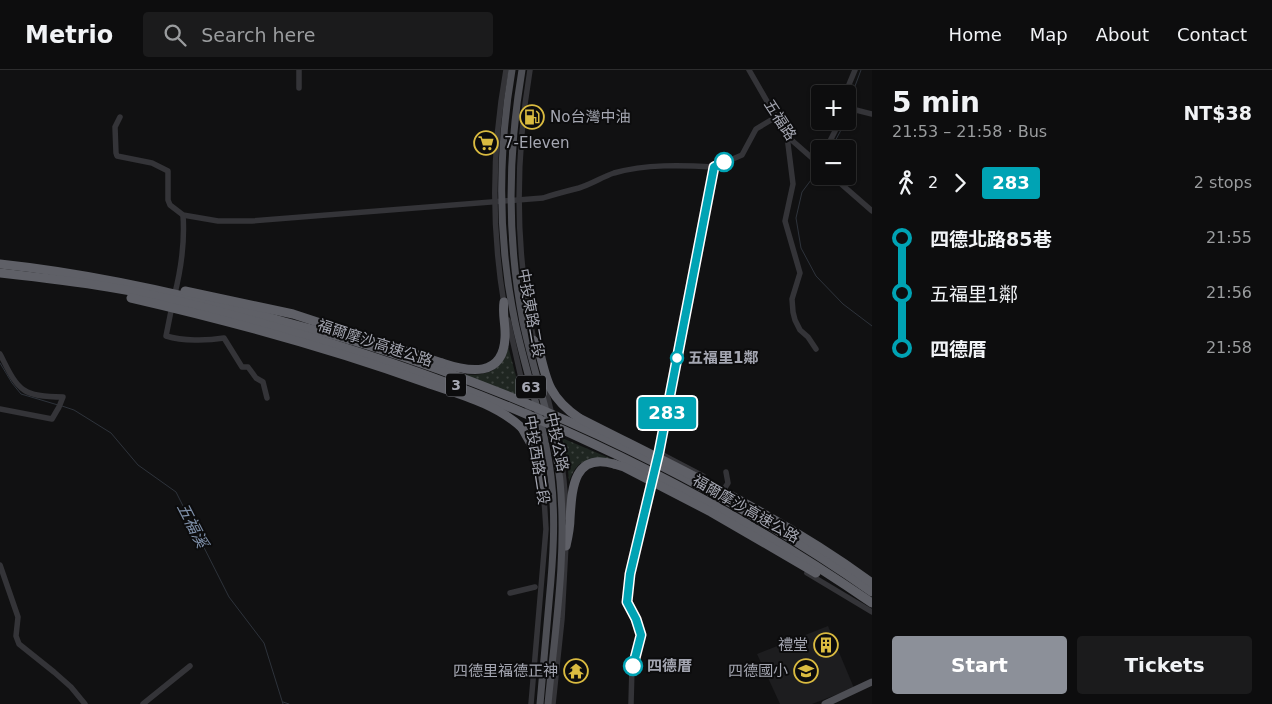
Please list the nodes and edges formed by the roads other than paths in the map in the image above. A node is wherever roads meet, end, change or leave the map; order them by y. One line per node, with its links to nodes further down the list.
1 (299, 70): 9 (street)
2 (506, 70): 19 (street, 中投西路二段)
3 (512, 70): 59 (main road, 中投公路 / 63, bridge)
4 (522, 70): 60 (main road, 中投公路 / 63, bridge)
5 (530, 70): 18 (street, 中投東路二段)
6 (749, 70): 13 (street, 五福路)
7 (855, 70): 8 (street)
8 (849, 85)
9 (299, 88)
10 (856, 110): 11 (street)
11 (872, 114)
12 (120, 117): 21 (street)
13 (776, 117): 14 (street, 五福路); 16 (street)
14 (787, 136): 15 (street, 五福路); 30 (street)
15 (811, 156)
16 (714, 167): 18 (street); 34 (street)
17 (842, 185): 20 (street)
18 (519, 200): 19 (street); 23 (street, 中投東路二段)
19 (495, 203): 21 (street); 22 (street, 中投西路二段)
20 (872, 211)
21 (183, 215): 32 (street)
22 (496, 230): 23 (street); 28 (street, 中投西路二段)
23 (520, 230): 29 (street, 中投東路二段)
24 (0, 264): 26 (highway, 福爾摩沙高速公路 / 3, bridge)
25 (0, 272): 27 (highway, 福爾摩沙高速公路 / 3, bridge)
26 (104, 279): 28 (highway, bridge); 46 (highway, 福爾摩沙高速公路 / 3, bridge)
27 (88, 285): 38 (highway, bridge); 49 (highway, 福爾摩沙高速公路 / 3, bridge)
28 (504, 302): 38 (street, 中投西路二段)
29 (533, 340): 42 (street, 中投東路二段); 44 (highway, bridge)
30 (816, 349)
31 (0, 354): 33 (street)
32 (267, 398)
33 (0, 409)
34 (659, 452): 36 (street); 40 (street)
35 (649, 467): 36 (street)
36 (656, 470): 39 (street)
37 (726, 472): 40 (street)
38 (543, 485): 48 (street, 中投西路二段)
39 (652, 485): 41 (street); 62 (street)
40 (724, 487): 41 (street); 44 (street)
41 (708, 516): 51 (street)
42 (566, 546): 50 (highway, bridge); 52 (street, 中投東路二段)
43 (0, 565): 56 (street)
44 (872, 582)
45 (535, 587): 47 (street)
46 (872, 592)
47 (510, 594)
48 (541, 603): 52 (street); 58 (street, 中投西路二段)
49 (872, 603)
50 (872, 608)
51 (872, 612)
52 (562, 619): 61 (street, 中投東路二段)
53 (190, 666): 57 (street)
54 (872, 682): 55 (main road)
55 (839, 701): 63 (main road)
56 (85, 704)
57 (143, 704)
58 (531, 704)
59 (540, 704)
60 (548, 704)
61 (553, 704)
62 (631, 704)
63 (825, 704)

